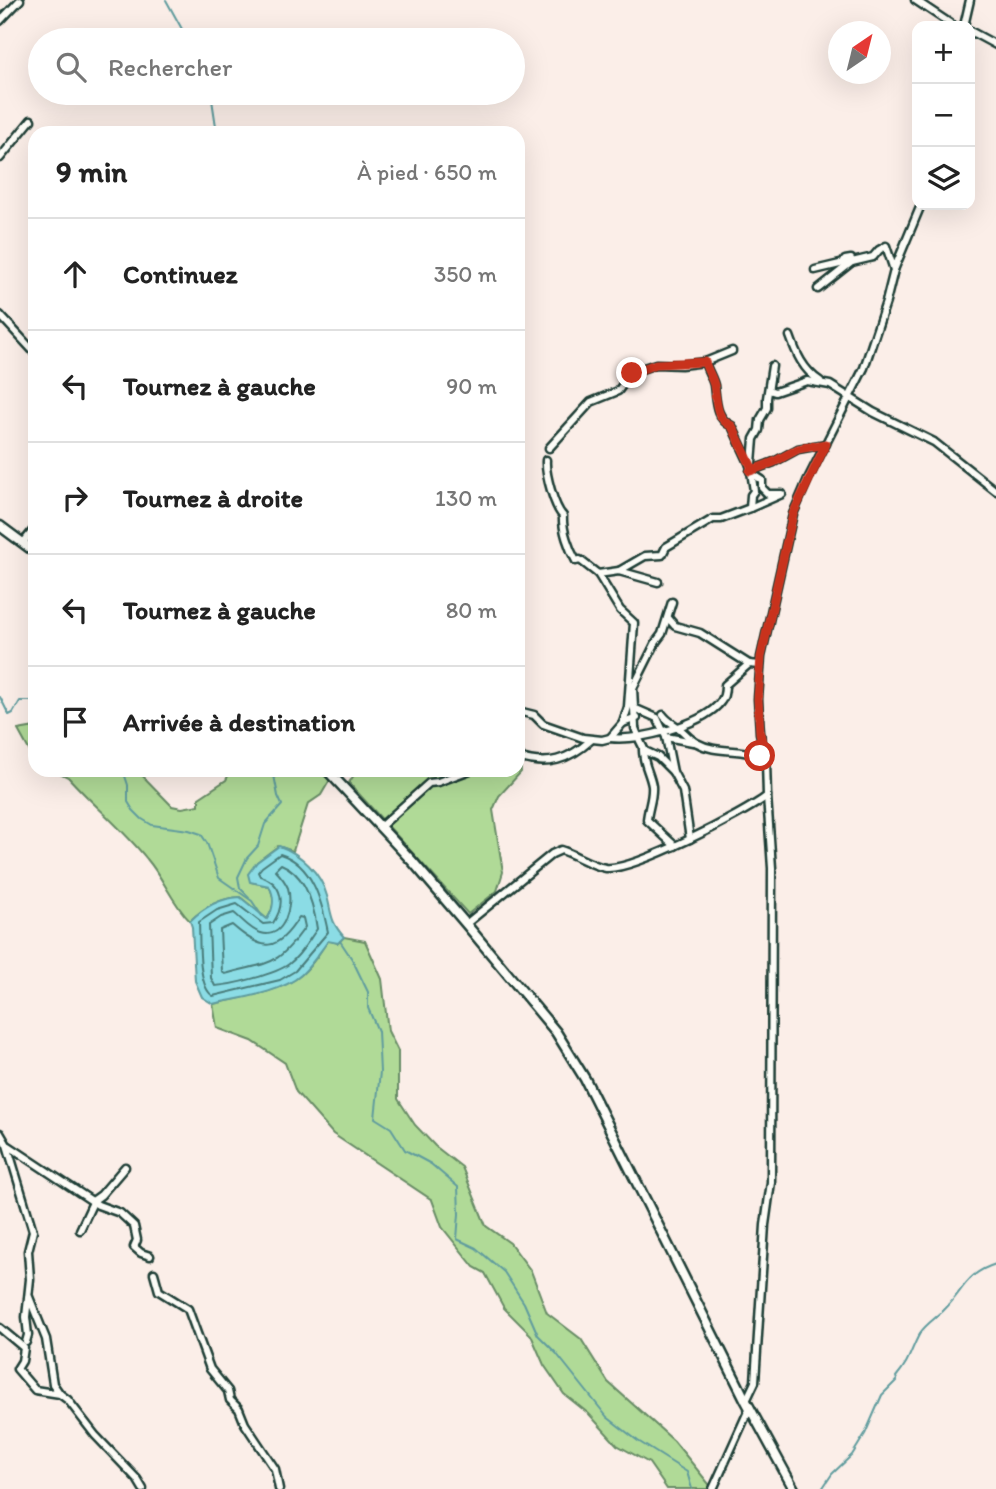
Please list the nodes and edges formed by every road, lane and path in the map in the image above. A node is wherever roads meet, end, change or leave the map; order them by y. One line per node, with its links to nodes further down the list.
1 (20, 0): 4 (street)
2 (915, 0): 5 (street)
3 (970, 0): 6 (street)
4 (1, 17)
5 (946, 21)
6 (965, 21)
7 (975, 34): 8 (street)
8 (996, 45)
9 (31, 120): 10 (street)
10 (0, 158)
11 (919, 210): 14 (street)
12 (852, 262): 13 (street); 14 (street); 15 (street)
13 (815, 270)
14 (894, 270): 24 (street)
15 (818, 289)
16 (0, 315): 18 (street)
17 (790, 336): 22 (street)
18 (28, 345)
19 (732, 351): 20 (street)
20 (705, 362): 26 (street); 28 (street)
21 (772, 366): 23 (street)
22 (821, 382): 23 (street); 24 (street)
23 (769, 390): 28 (street)
24 (849, 399): 25 (street); 29 (street)
25 (826, 444): 28 (street); 41 (street)
26 (548, 448)
27 (545, 460): 36 (street)
28 (750, 468): 30 (street); 30 (street)
29 (996, 491)
30 (750, 508): 35 (street)
31 (0, 527): 33 (main road)
32 (28, 537): 33 (street)
33 (23, 543): 34 (main road)
34 (28, 547)
35 (620, 571): 36 (street); 37 (street)
36 (598, 574): 47 (street)
37 (658, 582)
38 (672, 602): 39 (street)
39 (669, 619): 40 (street); 42 (street)
40 (749, 663): 41 (street); 48 (street)
41 (760, 665): 56 (street)
42 (634, 708): 43 (street); 46 (street)
43 (643, 712): 46 (street); 49 (street)
44 (525, 713): 52 (street)
45 (663, 715): 48 (street)
46 (636, 719): 47 (street); 51 (street)
47 (623, 723): 50 (street)
48 (678, 727): 49 (street); 53 (street)
49 (665, 734): 51 (street); 53 (street); 57 (street)
50 (610, 738): 51 (street); 52 (street)
51 (636, 738): 54 (street)
52 (591, 740): 55 (street)
53 (695, 742): 56 (street)
54 (643, 747): 57 (street); 63 (street)
55 (525, 758)
56 (766, 760): 60 (street)
57 (673, 772): 62 (street)
58 (334, 777): 61 (main road)
59 (452, 777): 61 (street)
60 (767, 796): 62 (street); 76 (street)
61 (380, 827): 64 (main road)
62 (690, 839): 63 (street)
63 (676, 846): 64 (street)
64 (466, 923): 76 (main road)
65 (0, 1133): 66 (street)
66 (7, 1145): 68 (street); 72 (street)
67 (125, 1167): 68 (street)
68 (94, 1200): 69 (street); 70 (street)
69 (80, 1230)
70 (150, 1256)
71 (154, 1273): 78 (street)
72 (28, 1296): 74 (street); 75 (street)
73 (0, 1328): 75 (street)
74 (26, 1342)
75 (60, 1394): 77 (street)
76 (748, 1404): 79 (street); 80 (main road)
77 (143, 1489)
78 (279, 1489)
79 (713, 1489)
80 (794, 1489)

